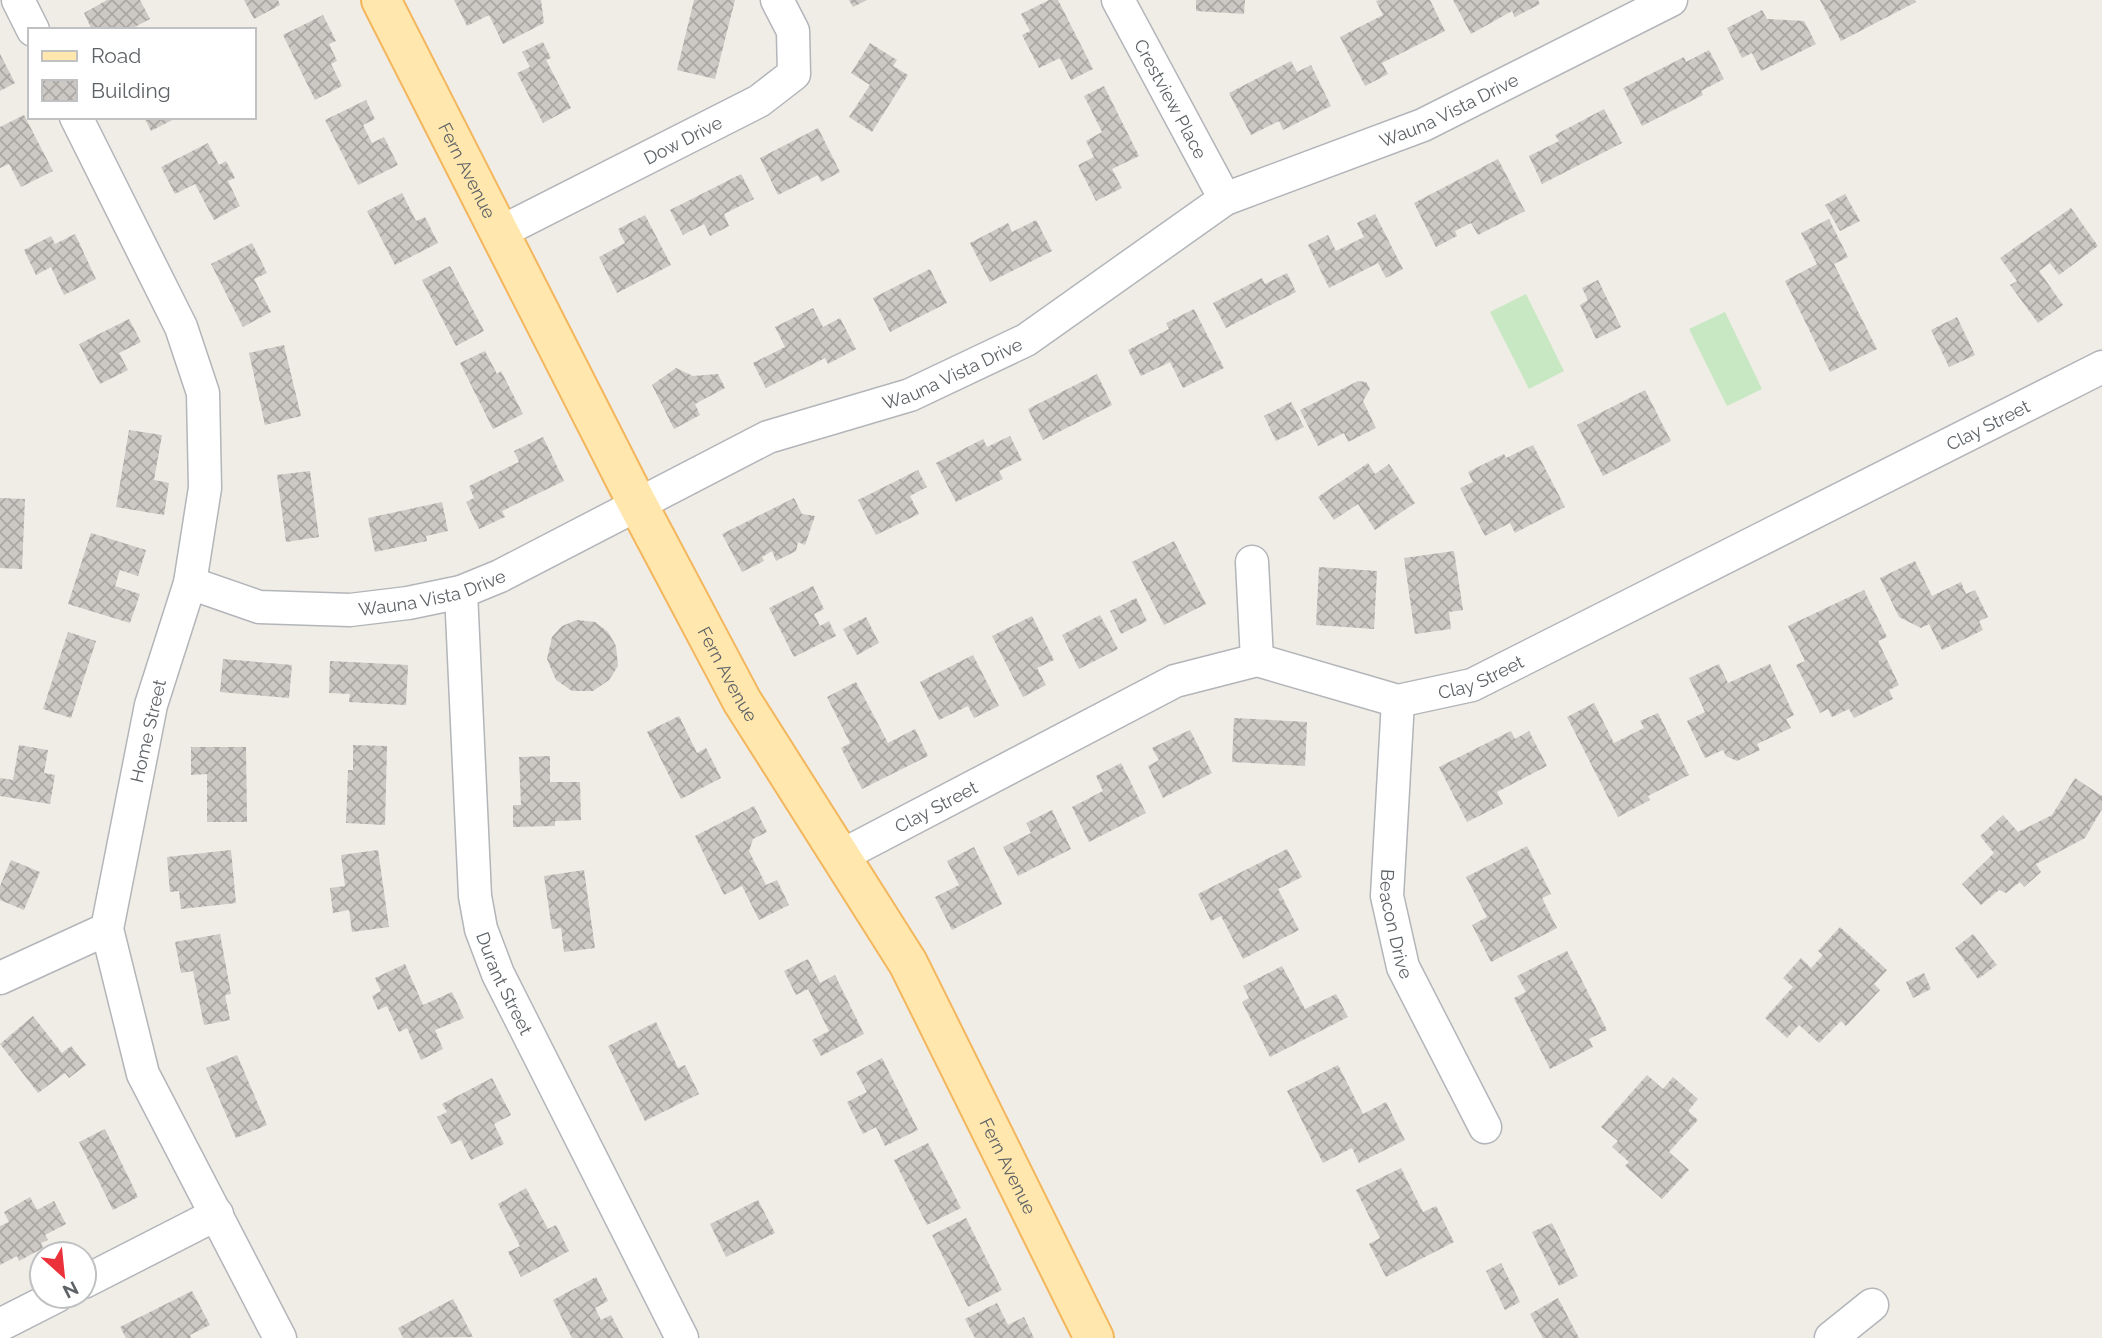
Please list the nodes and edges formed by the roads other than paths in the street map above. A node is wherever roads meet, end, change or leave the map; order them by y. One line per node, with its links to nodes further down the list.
1 (18, 0): 6 (street)
2 (381, 0): 9 (main road, Fern Avenue)
3 (778, 0): 9 (street, Dow Drive)
4 (1118, 0): 8 (street, Crestview Place)
5 (1671, 0): 8 (street, Wauna Vista Drive)
6 (32, 28)
7 (77, 119): 13 (street, Home Street)
8 (1225, 199): 11 (street, Wauna Vista Drive)
9 (499, 233): 11 (main road, Fern Avenue)
10 (2102, 367): 16 (street, Clay Street)
11 (637, 503): 14 (street, Wauna Vista Drive); 17 (main road, Fern Avenue)
12 (1252, 562): 15 (street)
13 (190, 583): 14 (street, Wauna Vista Drive); 18 (street, Home Street)
14 (461, 592): 27 (street, Durant Street)
15 (1257, 660): 16 (street, Clay Street); 17 (street, Clay Street)
16 (1398, 701): 20 (street, Beacon Drive)
17 (841, 856): 28 (main road, Fern Avenue)
18 (107, 929): 19 (street); 21 (street, Home Street)
19 (0, 978)
20 (1485, 1127)
21 (217, 1214): 22 (street); 26 (street, Home Street)
22 (98, 1275)
23 (1872, 1305): 29 (street)
24 (29, 1310): 25 (street)
25 (0, 1325)
26 (280, 1338)
27 (682, 1338)
28 (1094, 1338)
29 (1831, 1338)

